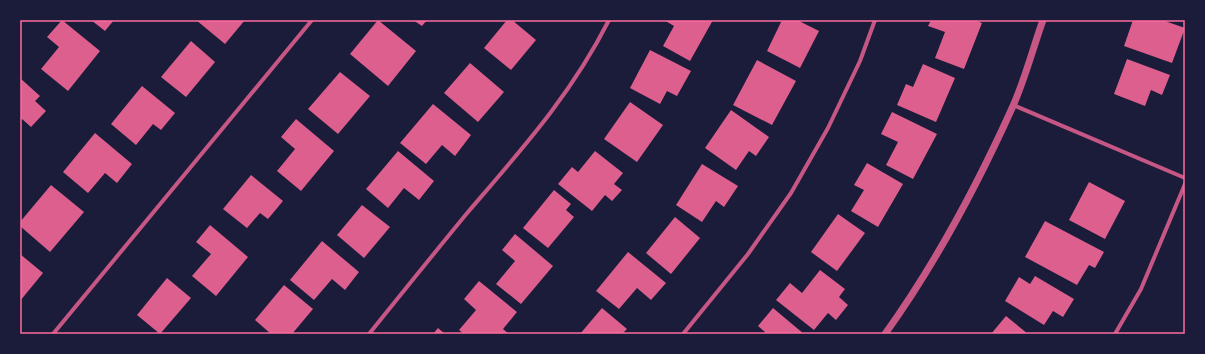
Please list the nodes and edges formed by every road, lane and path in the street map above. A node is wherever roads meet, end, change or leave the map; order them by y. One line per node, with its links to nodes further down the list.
1 (312, 20): 8 (street)
2 (609, 20): 9 (street)
3 (875, 20): 10 (street)
4 (1043, 20): 5 (street)
5 (1013, 105): 6 (street); 11 (street)
6 (1185, 178)
7 (1185, 184): 12 (street)
8 (54, 334)
9 (369, 334)
10 (683, 334)
11 (885, 334)
12 (1115, 334)

